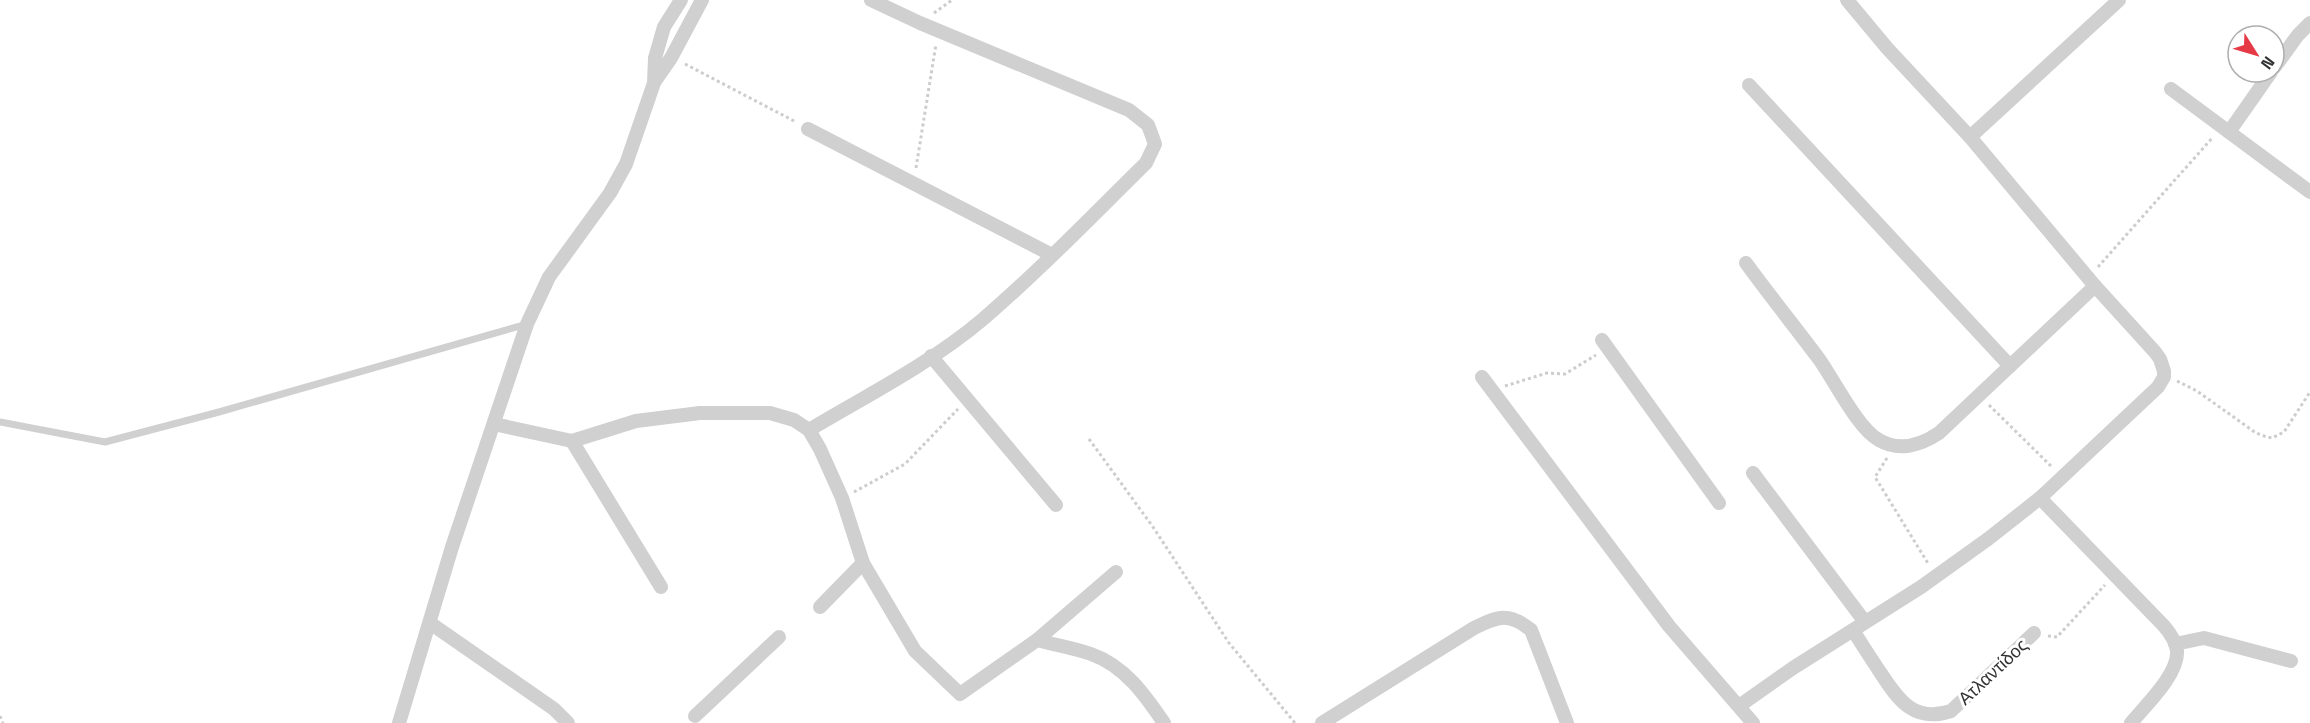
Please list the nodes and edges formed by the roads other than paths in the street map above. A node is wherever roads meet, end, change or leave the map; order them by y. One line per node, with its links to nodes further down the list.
1 (681, 0): 8 (street)
2 (702, 0): 8 (street)
3 (871, 0): 16 (street)
4 (1847, 0): 14 (street)
5 (2119, 0): 14 (street)
6 (2310, 23): 7 (street)
7 (2286, 52)
8 (654, 83): 19 (street)
9 (2261, 84): 13 (street)
10 (1749, 85): 22 (street)
11 (2171, 89): 13 (street)
12 (808, 129): 16 (street)
13 (2225, 130): 15 (street)
14 (1970, 137): 18 (street)
15 (2310, 192)
16 (1052, 255): 21 (street)
17 (1746, 264): 22 (street)
18 (2092, 282): 22 (street); 29 (street)
19 (527, 324): 24 (lane); 25 (street)
20 (1605, 344): 30 (street)
21 (931, 356): 26 (street); 31 (street)
22 (2010, 366)
23 (1482, 377): 44 (street)
24 (0, 422)
25 (494, 424): 27 (street); 37 (street)
26 (809, 430): 27 (street); 32 (street)
27 (572, 441): 34 (street)
28 (1753, 472): 36 (street)
29 (2040, 498): 36 (street); 42 (street)
30 (1719, 503)
31 (1056, 505)
32 (863, 563): 35 (street); 41 (street)
33 (1116, 572): 41 (street)
34 (661, 587)
35 (820, 607)
36 (1865, 622): 38 (street)
37 (430, 623): 46 (street); 47 (street)
38 (1853, 630): 39 (street, Ατλαντίδος); 44 (street)
39 (2034, 633)
40 (779, 637): 45 (street)
41 (1037, 640): 48 (street)
42 (2175, 644): 43 (street); 52 (street)
43 (2291, 661)
44 (1739, 706): 51 (street)
45 (695, 716)
46 (399, 723)
47 (568, 723)
48 (1164, 723)
49 (1322, 723): 50 (street)
50 (1567, 723)
51 (1752, 723)
52 (2131, 723)

